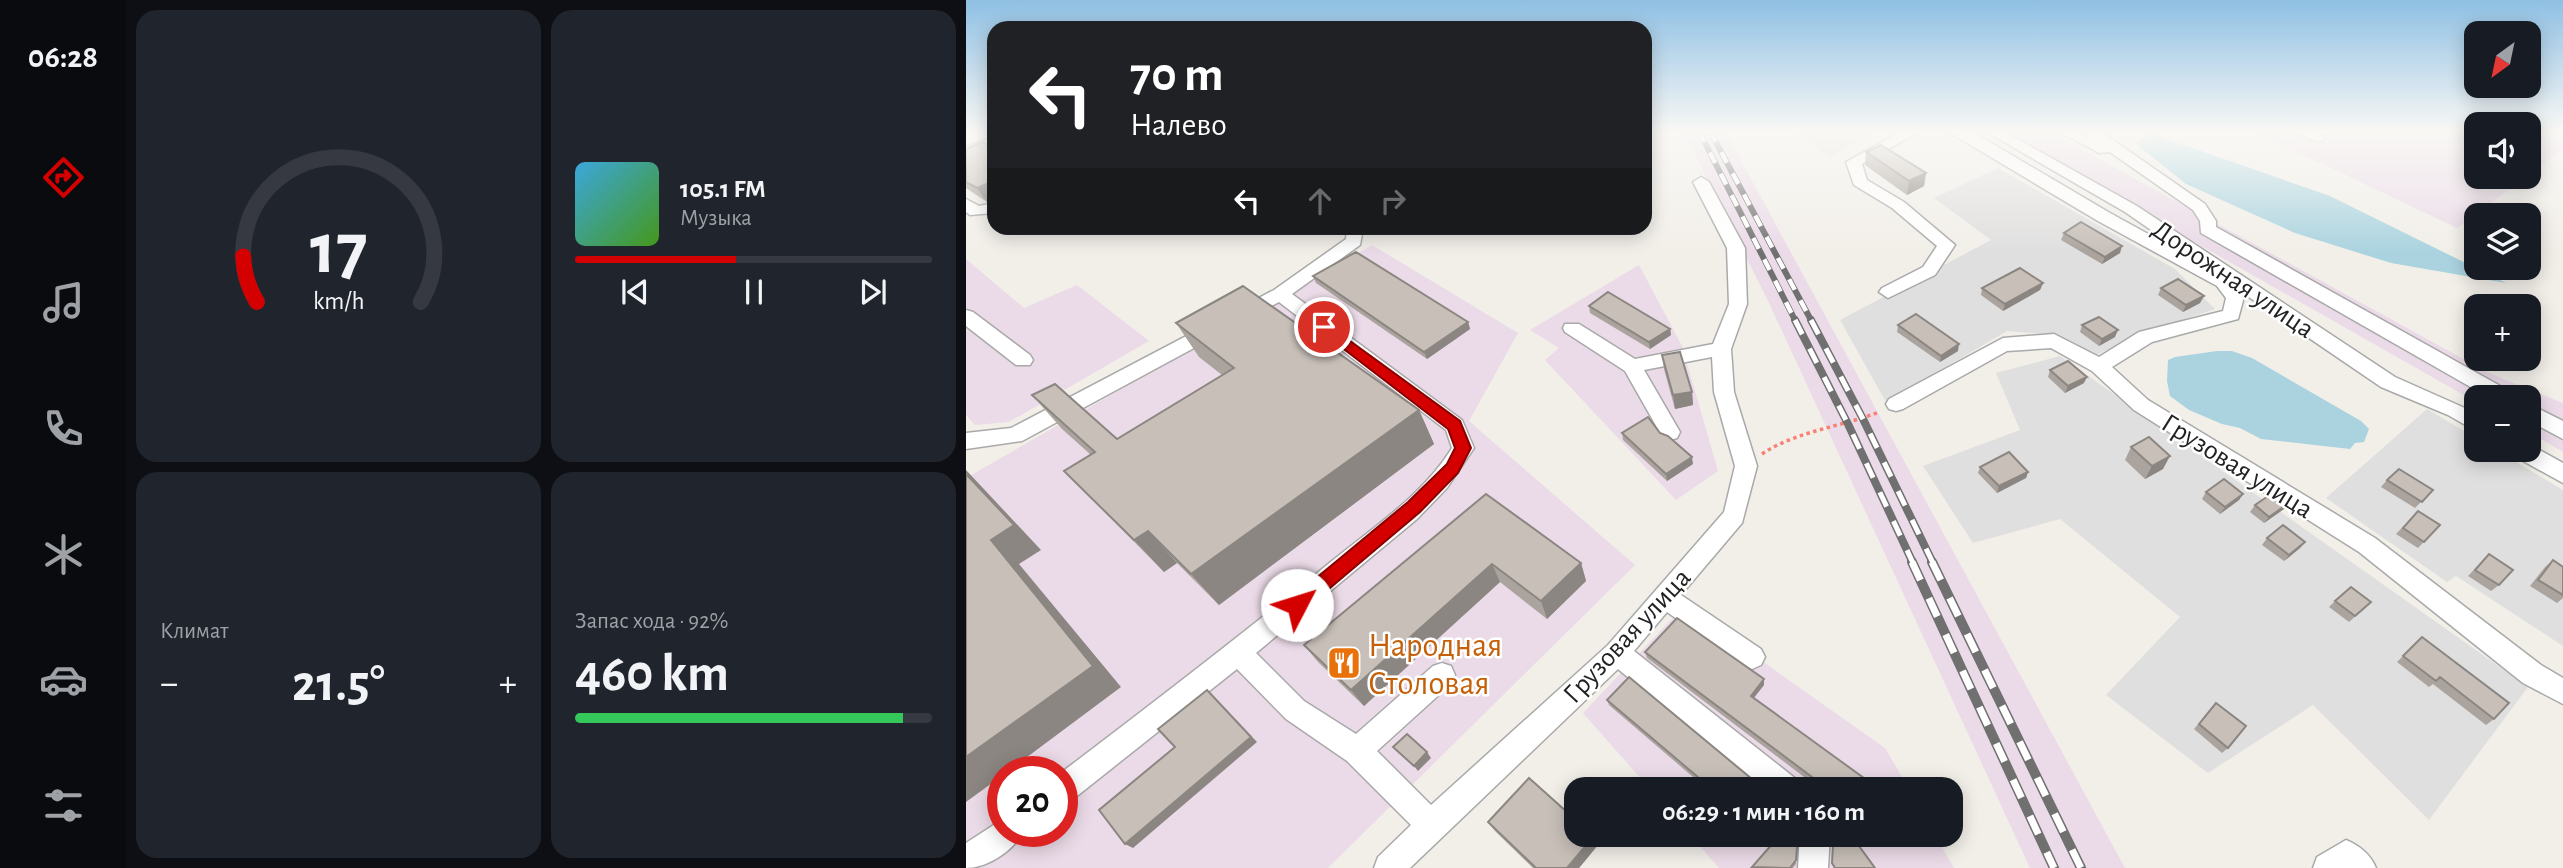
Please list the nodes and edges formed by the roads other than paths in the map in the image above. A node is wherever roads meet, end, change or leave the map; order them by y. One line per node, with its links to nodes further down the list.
1 (1857, 172): 9 (street)
2 (2027, 172): 16 (street)
3 (2064, 172): 19 (street, Дорожная улица)
4 (2148, 172): 17 (street)
5 (1701, 182): 13 (street)
6 (966, 204): 7 (street)
7 (987, 210)
8 (1355, 235): 10 (street)
9 (1888, 292)
10 (1280, 294): 23 (street); 27 (street)
11 (966, 316): 14 (street)
12 (1572, 328): 15 (street)
13 (1720, 348): 15 (street); 26 (street, Грузовая улица)
14 (1023, 360)
15 (1632, 366): 22 (street)
16 (2099, 366): 18 (street, Грузовая улица); 31 (street, Грузовая улица)
17 (2483, 385)
18 (1896, 404)
19 (2464, 416)
20 (2541, 418): 21 (street)
21 (2563, 431)
22 (1670, 432)
23 (966, 441)
24 (2541, 461): 25 (street)
25 (2563, 474)
26 (1664, 597): 28 (street, Грузовая улица); 29 (street)
27 (1239, 653): 32 (street); 34 (street)
28 (1617, 653): 33 (street); 35 (street, Грузовая улица)
29 (1752, 657)
30 (1442, 675): 32 (street)
31 (2563, 692)
32 (1357, 751): 35 (street)
33 (1771, 777)
34 (1078, 778)
35 (1431, 825): 39 (street, Грузовая улица)
36 (987, 846): 38 (street)
37 (1814, 847): 40 (street)
38 (966, 861)
39 (1389, 868)
40 (1813, 868)
41 (2328, 868): 42 (street)
42 (2361, 868)

